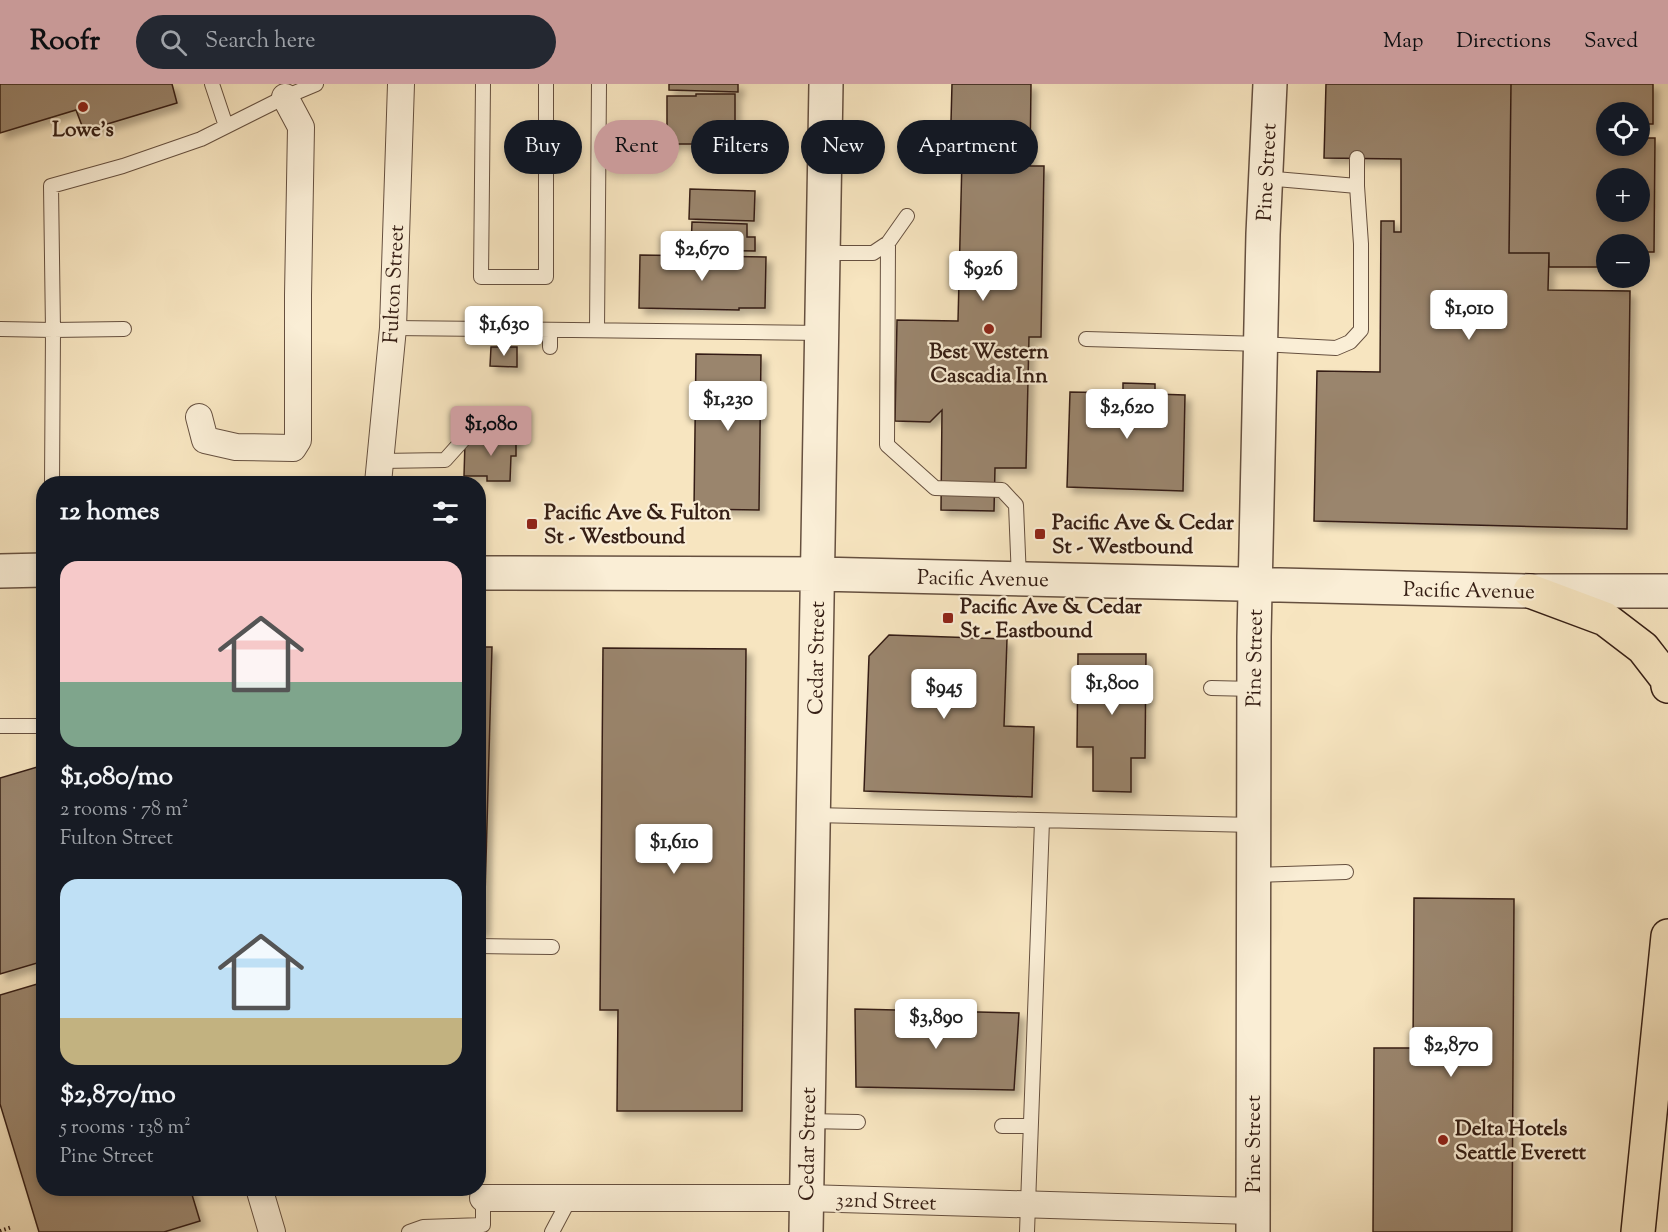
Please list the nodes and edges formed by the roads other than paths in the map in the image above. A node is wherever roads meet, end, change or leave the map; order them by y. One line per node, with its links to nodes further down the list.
1 (212, 84): 10 (lane)
2 (316, 84): 9 (lane)
3 (401, 84): 17 (street, Fulton Street)
4 (483, 84): 5 (lane)
5 (546, 84)
6 (599, 84): 22 (lane)
7 (826, 84): 16 (street, Cedar Street)
8 (1270, 84): 12 (street, Pine Street)
9 (285, 90): 10 (lane); 27 (street)
10 (226, 126): 20 (lane)
11 (1357, 158): 13 (lane)
12 (1265, 178): 13 (lane); 25 (street, Pine Street)
13 (1357, 186): 25 (lane)
14 (907, 216): 15 (lane)
15 (888, 243): 16 (lane); 35 (lane)
16 (823, 252): 23 (street, Cedar Street)
17 (393, 328): 21 (lane); 29 (street, Fulton Street)
18 (0, 329): 20 (lane)
19 (124, 329): 20 (lane)
20 (53, 330): 30 (lane)
21 (550, 330): 22 (lane); 26 (lane)
22 (597, 330): 23 (lane)
23 (822, 333): 34 (street, Cedar Street)
24 (1086, 339): 25 (lane)
25 (1262, 344): 36 (street, Pine Street)
26 (550, 347)
27 (199, 417)
28 (480, 422): 29 (lane)
29 (379, 472)
30 (52, 476)
31 (36, 570): 32 (street)
32 (0, 571)
33 (486, 573): 34 (street, Pacific Avenue)
34 (818, 574): 35 (street, Pacific Avenue); 44 (street, Cedar Street)
35 (1019, 579): 36 (street, Pacific Avenue)
36 (1255, 584): 37 (street, Pacific Avenue); 41 (street, Pine Street)
37 (1530, 591): 38 (street, Pacific Avenue); 39 (highway)
38 (1668, 591)
39 (1668, 686)
40 (1211, 688): 41 (lane)
41 (1254, 689): 46 (street, Pine Street)
42 (0, 726): 43 (lane)
43 (36, 726)
44 (814, 815): 45 (lane); 52 (street, Cedar Street)
45 (1042, 821): 46 (lane); 55 (lane)
46 (1254, 825): 48 (street, Pine Street)
47 (1346, 872): 48 (lane)
48 (1254, 875): 61 (street, Pine Street)
49 (1668, 936): 67 (highway)
50 (486, 946): 51 (lane)
51 (552, 947)
52 (807, 1121): 53 (lane); 59 (street, Cedar Street)
53 (858, 1122)
54 (1002, 1126): 55 (lane)
55 (1030, 1126): 60 (lane)
56 (261, 1196): 62 (street)
57 (483, 1198): 58 (street, 32nd Street); 63 (lane)
58 (570, 1198): 59 (street, 32nd Street); 64 (lane)
59 (806, 1198): 60 (street, 32nd Street); 65 (street, Cedar Street)
60 (1027, 1204): 61 (street, 32nd Street); 66 (lane)
61 (1253, 1222)
62 (272, 1232)
63 (409, 1232)
64 (552, 1232)
65 (806, 1232)
66 (1027, 1232)
67 (1638, 1232)

